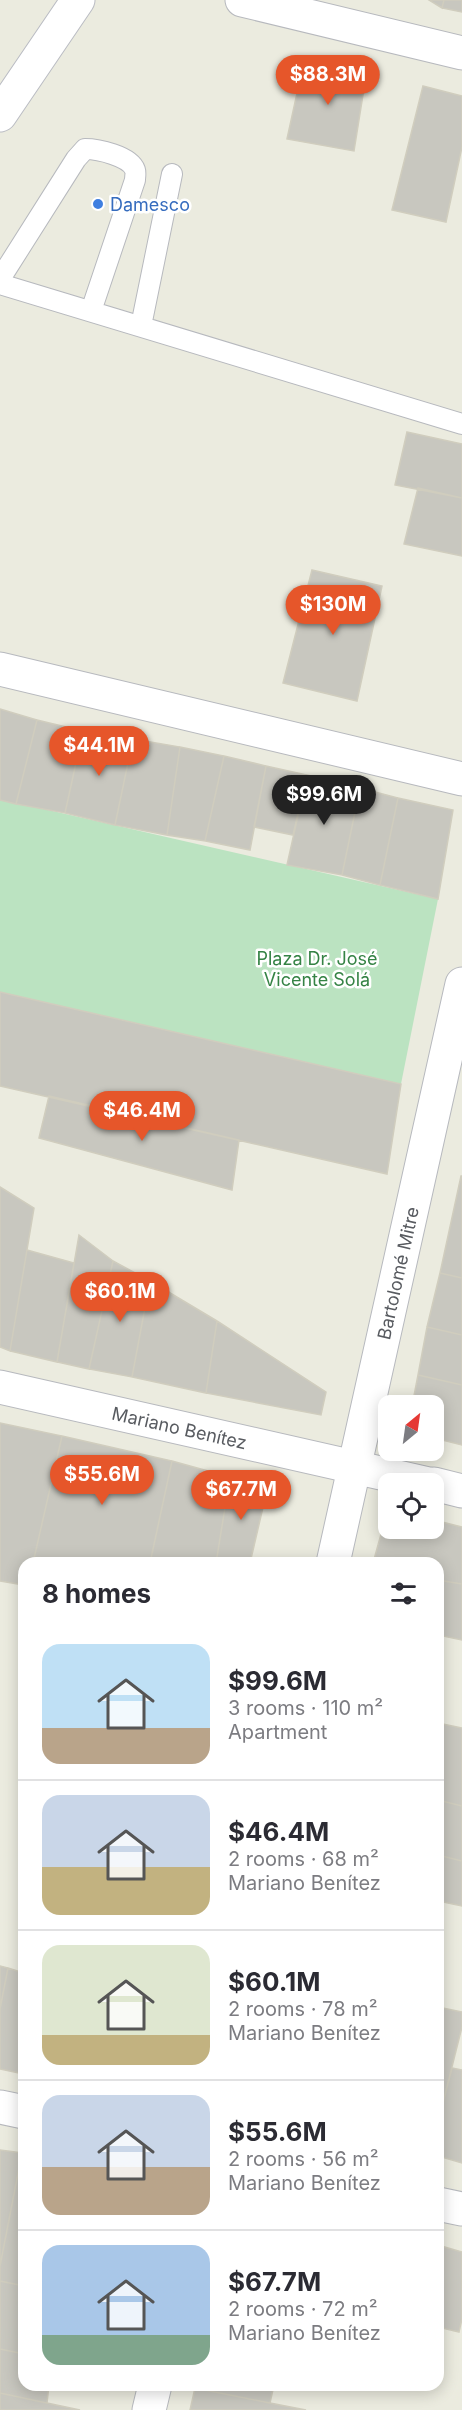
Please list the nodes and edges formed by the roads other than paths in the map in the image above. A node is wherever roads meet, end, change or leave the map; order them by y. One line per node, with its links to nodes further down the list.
1 (78, 0): 4 (street)
2 (244, 0): 3 (street)
3 (462, 53)
4 (0, 115)
5 (172, 174): 9 (lane)
6 (0, 279): 8 (lane)
7 (0, 284): 8 (lane)
8 (91, 311): 9 (lane)
9 (141, 327): 10 (lane)
10 (462, 424)
11 (0, 669): 12 (street)
12 (462, 779)
13 (462, 984): 15 (street, Bartolomé Mitre)
14 (0, 1387): 15 (street, Mariano Benítez)
15 (354, 1467): 16 (street, Mariano Benítez); 19 (street, Bartolomé Mitre)
16 (381, 1473)
17 (444, 1487): 18 (street, Mariano Benítez)
18 (462, 1491)
19 (334, 1557)
20 (0, 2107): 21 (street)
21 (18, 2111)
22 (444, 2205): 23 (street)
23 (462, 2209)
24 (154, 2391): 25 (street)
25 (149, 2410)

